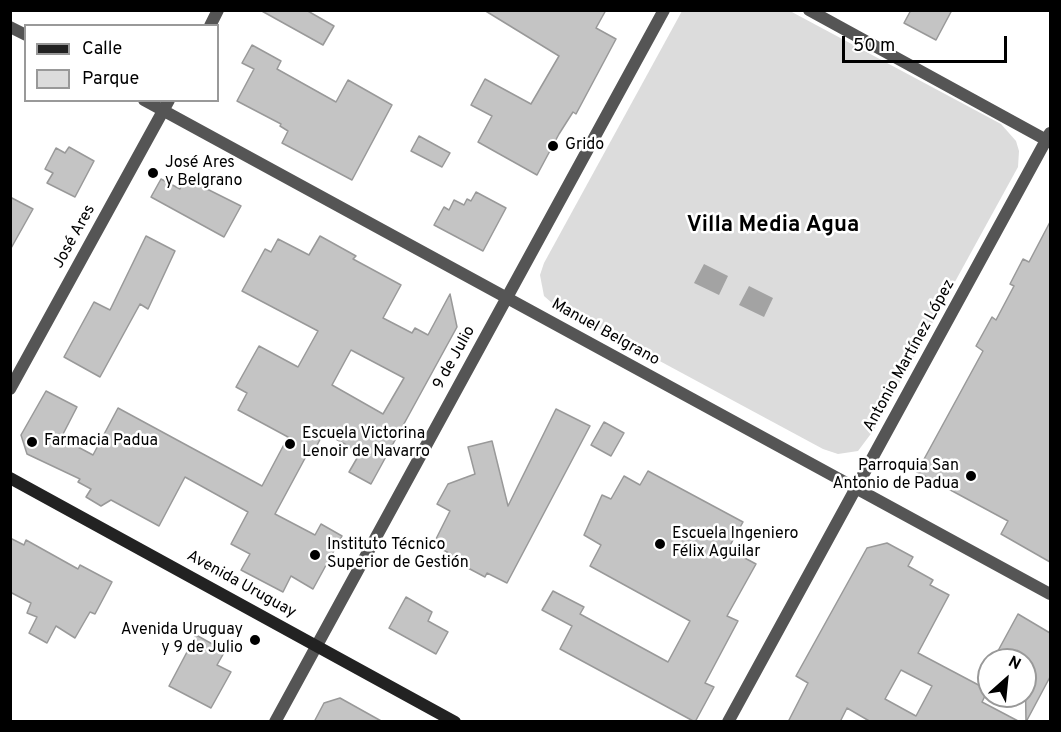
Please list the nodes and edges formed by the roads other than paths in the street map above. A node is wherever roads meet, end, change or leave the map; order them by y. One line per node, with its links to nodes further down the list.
1 (218, 10): 4 (street)
2 (664, 10): 10 (street, 9 de Julio)
3 (809, 10): 9 (street)
4 (211, 24)
5 (10, 27): 6 (street)
6 (24, 34)
7 (151, 102): 8 (street, Manuel Belgrano)
8 (166, 106): 10 (street, Manuel Belgrano); 11 (street, José Ares)
9 (1049, 138): 13 (street, Antonio Martínez López)
10 (507, 298): 13 (street, Manuel Belgrano); 15 (street, 9 de Julio)
11 (10, 389)
12 (10, 478): 15 (main road, Avenida Uruguay)
13 (856, 488): 14 (street, Manuel Belgrano); 18 (street, Antonio Martínez López)
14 (1050, 594)
15 (317, 646): 16 (street, 9 de Julio); 17 (main road, Avenida Uruguay)
16 (275, 722)
17 (455, 722)
18 (728, 722)

